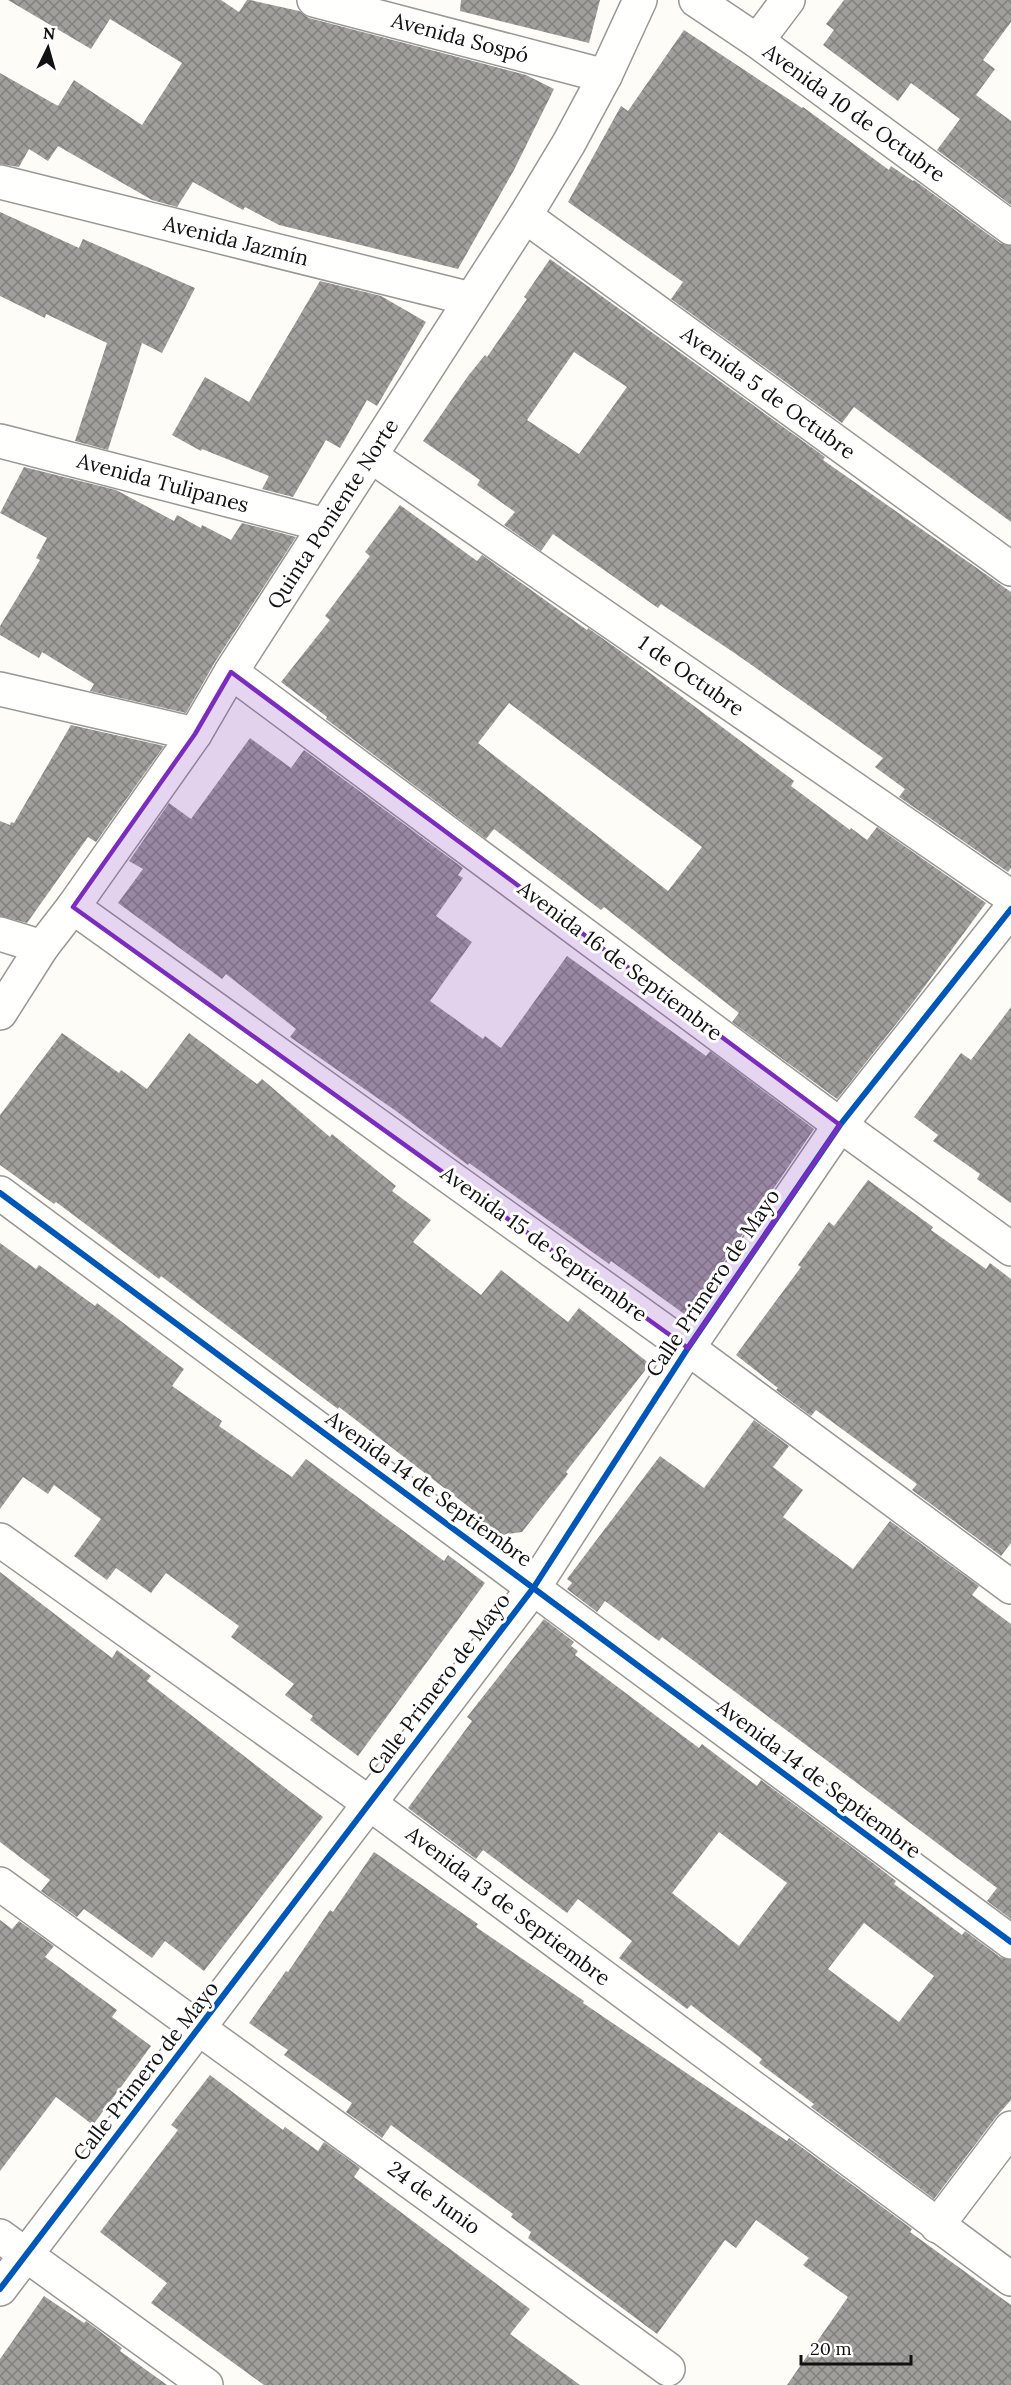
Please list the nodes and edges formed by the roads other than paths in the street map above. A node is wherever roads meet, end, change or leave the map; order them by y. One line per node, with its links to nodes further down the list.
1 (314, 0): 6 (street, Avenida Sospó)
2 (640, 0): 6 (street, Quinta Poniente Norte)
3 (696, 0): 5 (street, Avenida 10 de Octubre)
4 (788, 0): 5 (street)
5 (757, 41): 9 (street, Avenida 10 de Octubre)
6 (605, 76): 8 (street, Quinta Poniente Norte)
7 (0, 182): 10 (street, Avenida Jazmín)
8 (525, 216): 10 (street, Quinta Poniente Norte); 14 (street, Avenida 5 de Octubre)
9 (1011, 228)
10 (471, 299): 12 (street, Quinta Poniente Norte)
11 (0, 441): 13 (street, Avenida Tulipanes)
12 (371, 456): 13 (street, Quinta Poniente Norte); 18 (street, 1 de Octubre)
13 (325, 525): 15 (street, Quinta Poniente Norte)
14 (1011, 569)
15 (231, 672): 17 (street, Quinta Poniente Norte); 24 (street, Avenida 16 de Septiembre)
16 (0, 688): 17 (street)
17 (195, 734): 19 (street, Quinta Poniente Norte)
18 (1011, 897)
19 (73, 907): 22 (street, Quinta Poniente Norte); 27 (street, Avenida 15 de Septiembre)
20 (1011, 909): 24 (street, Calle Primero de Mayo)
21 (0, 934): 22 (street)
22 (42, 947): 23 (street, Quinta Poniente Norte)
23 (0, 1013)
24 (840, 1125): 26 (street, Avenida 16 de Septiembre); 27 (street, Calle Primero de Mayo)
25 (0, 1193): 29 (street, Avenida 14 de Septiembre)
26 (1011, 1249)
27 (688, 1347): 29 (street, Calle Primero de Mayo); 30 (street, Avenida 15 de Septiembre)
28 (0, 1540): 31 (street, Avenida 13 de Septiembre)
29 (534, 1587): 31 (street, Calle Primero de Mayo); 33 (street, Avenida 14 de Septiembre)
30 (1011, 1587)
31 (369, 1803): 34 (street, Calle Primero de Mayo); 36 (street, Avenida 13 de Septiembre)
32 (0, 1884): 34 (street, 24 de Junio)
33 (1011, 1942)
34 (200, 2028): 37 (street, Calle Primero de Mayo); 40 (street, 24 de Junio)
35 (1011, 2128): 36 (street)
36 (937, 2226): 38 (street, Avenida 13 de Septiembre)
37 (12, 2245): 39 (street, Calle Primero de Mayo); 41 (street)
38 (1011, 2279)
39 (0, 2289)
40 (668, 2368)
41 (206, 2385)

